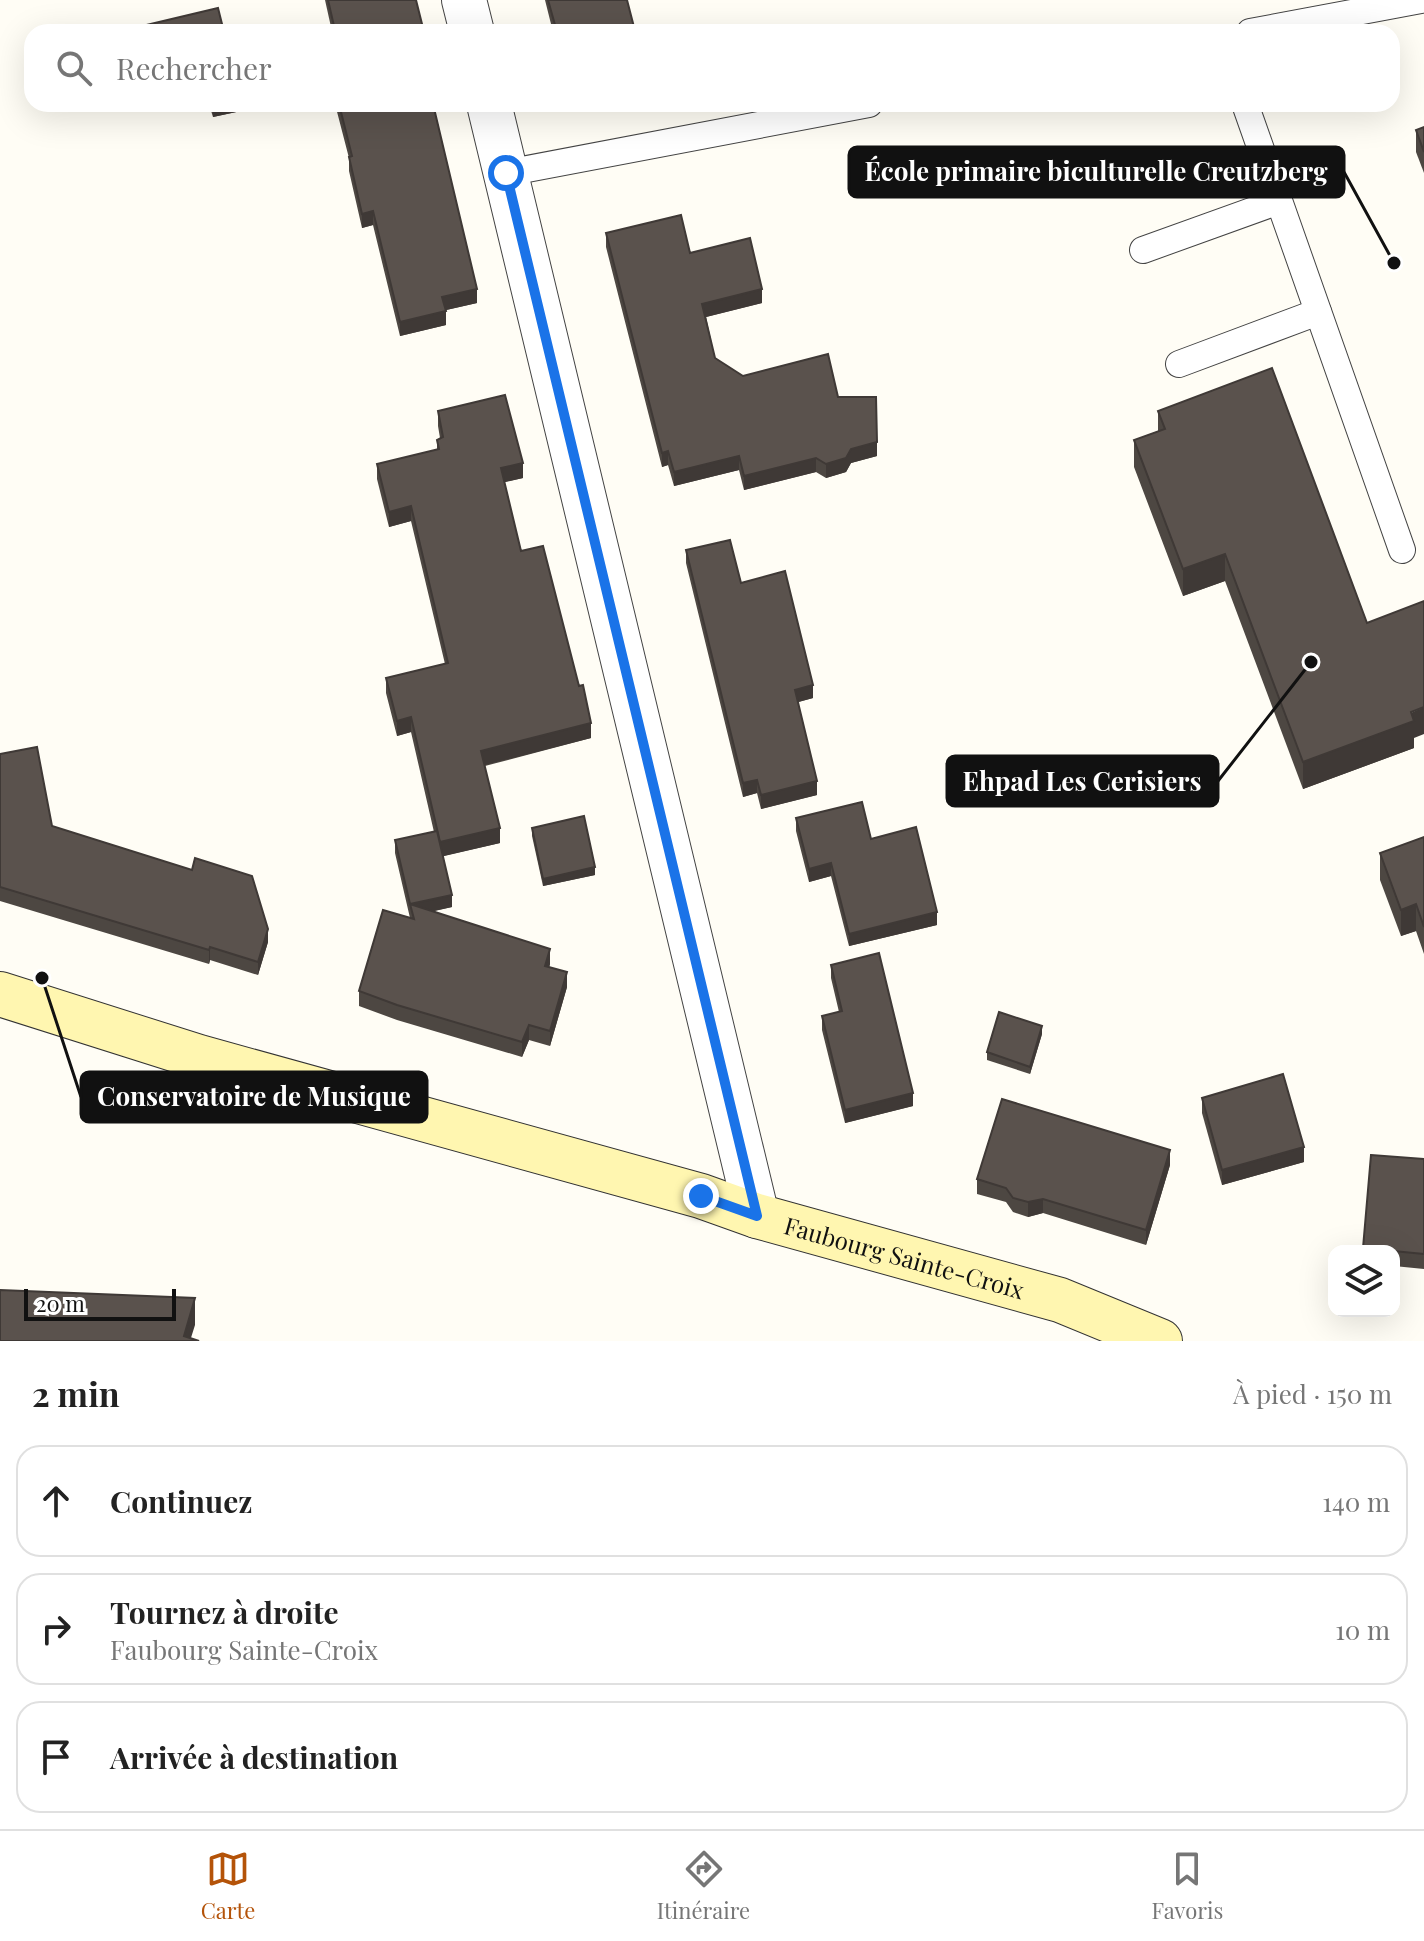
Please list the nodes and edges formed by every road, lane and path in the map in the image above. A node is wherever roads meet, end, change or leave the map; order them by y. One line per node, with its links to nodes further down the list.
1 (464, 0): 3 (street)
2 (1421, 0): 4 (lane)
3 (470, 24)
4 (1293, 24)
5 (491, 112): 8 (street)
6 (827, 112): 8 (lane)
7 (1248, 112): 9 (lane)
8 (506, 173): 15 (street)
9 (1279, 201): 10 (lane); 11 (lane)
10 (1143, 250)
11 (1318, 312): 12 (lane); 13 (lane)
12 (1179, 364)
13 (1402, 550)
14 (0, 994): 15 (main road, Faubourg Sainte-Croix)
15 (757, 1216): 16 (main road, Faubourg Sainte-Croix)
16 (1160, 1341)

